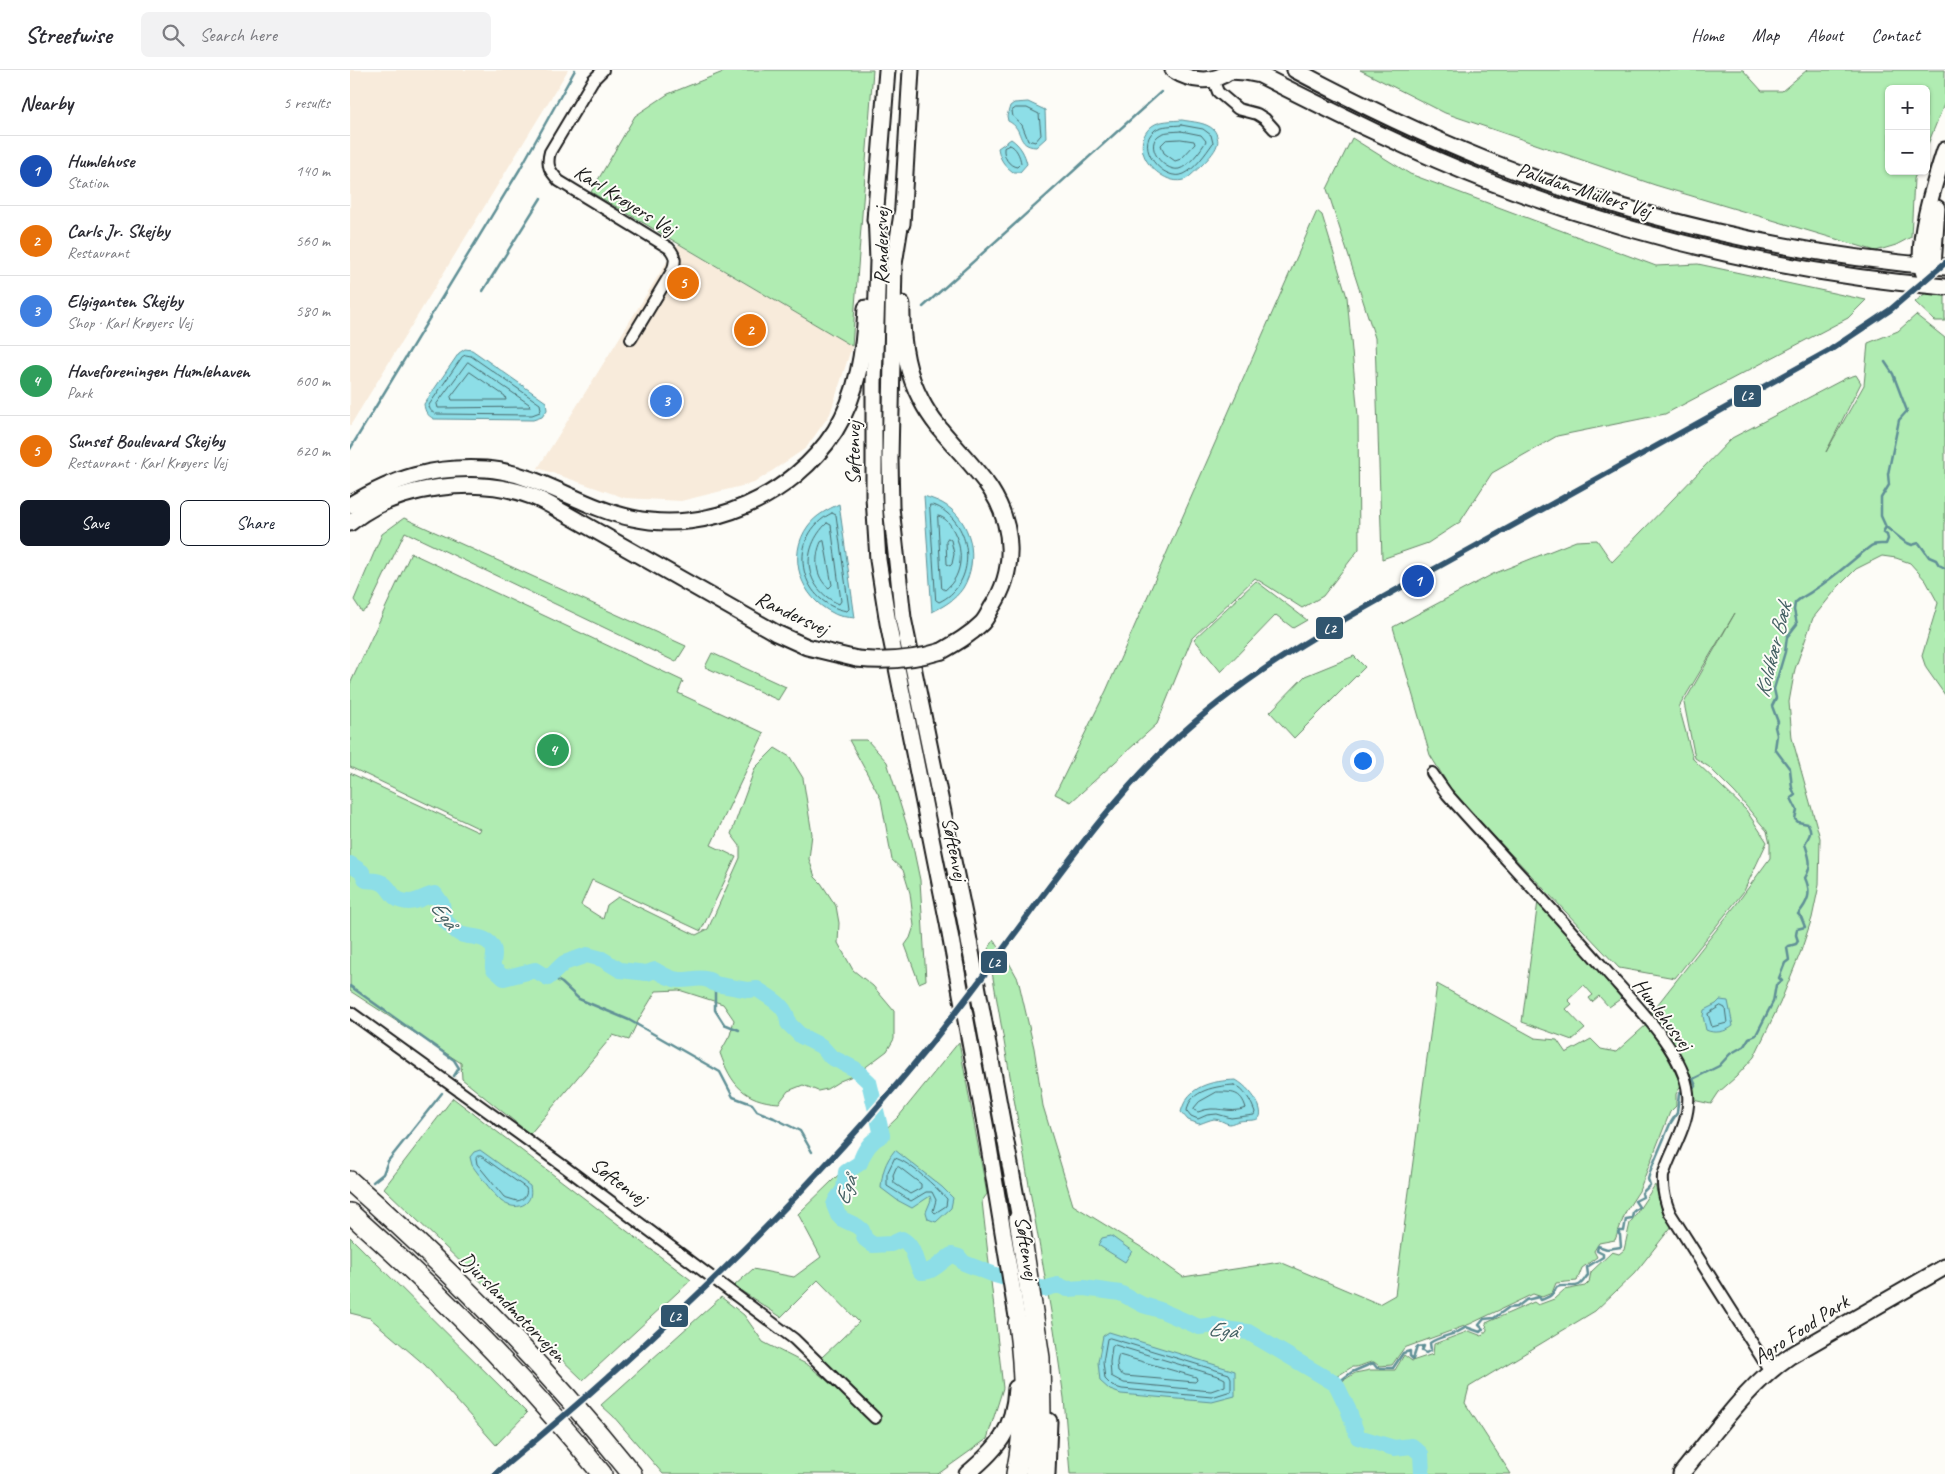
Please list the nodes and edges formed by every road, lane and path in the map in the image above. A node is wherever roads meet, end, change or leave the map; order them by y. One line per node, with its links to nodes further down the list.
1 (603, 70): 15 (street, Karl Krøyers Vej)
2 (887, 70): 10 (main road, Randersvej)
3 (911, 70): 11 (main road, Randersvej)
4 (1173, 70): 7 (main road)
5 (1295, 70): 13 (main road, Paludan-Müllers Vej)
6 (1231, 71): 7 (main road); 12 (main road, Paludan-Müllers Vej)
7 (1213, 79): 8 (street)
8 (1274, 129)
9 (1945, 151): 13 (main road)
10 (876, 212): 16 (main road, Randersvej); 23 (main road, Søftenvej)
11 (902, 214): 17 (main road, Randersvej, bridge); 22 (main road, Søftenvej)
12 (1740, 256): 13 (main road); 14 (main road, Paludan-Müllers Vej)
13 (1931, 268): 14 (main road)
14 (1940, 286)
15 (631, 339)
16 (350, 505)
17 (350, 523)
18 (1432, 773): 26 (street, Humlehusvej)
19 (350, 1012): 27 (street, Søftenvej)
20 (350, 1181): 29 (highway, Djurslandmotorvejen)
21 (350, 1213): 28 (highway)
22 (1019, 1219): 23 (highway)
23 (1017, 1243): 25 (highway)
24 (1945, 1267): 26 (main road, Agro Food Park)
25 (1029, 1324): 30 (main road); 31 (highway); 32 (highway); 33 (main road)
26 (1770, 1370): 34 (main road, Agro Food Park)
27 (875, 1418)
28 (602, 1474)
29 (632, 1474)
30 (967, 1474)
31 (1016, 1474)
32 (1035, 1474)
33 (1047, 1474)
34 (1681, 1474)

